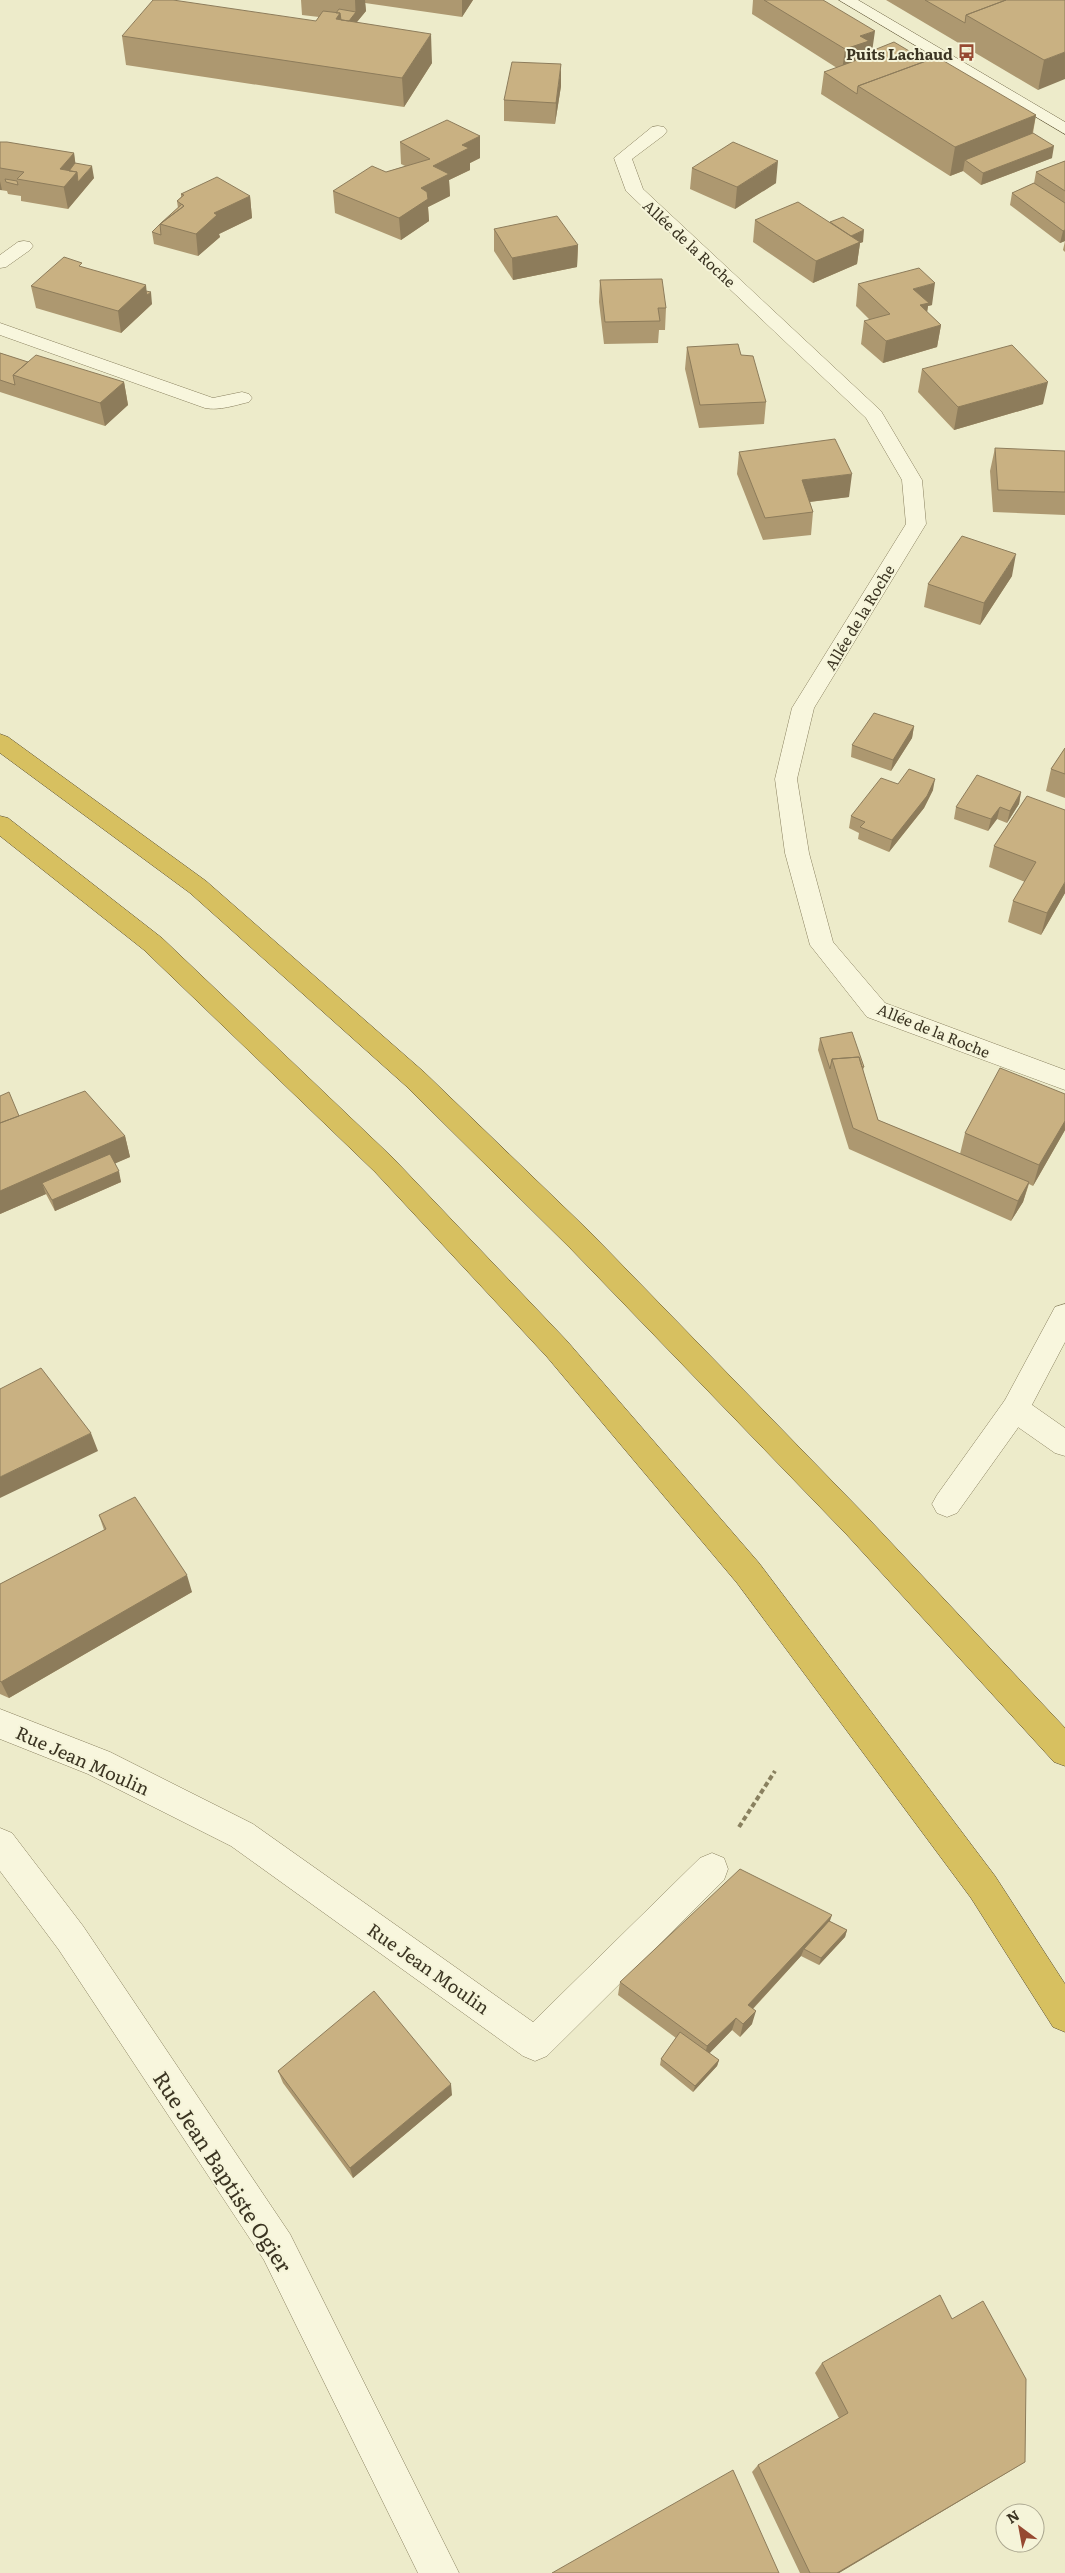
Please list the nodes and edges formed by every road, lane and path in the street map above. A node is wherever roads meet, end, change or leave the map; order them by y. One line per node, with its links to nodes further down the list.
1 (846, 0): 2 (street)
2 (1065, 129)
3 (658, 131): 10 (street, Allée de la Roche)
4 (24, 246): 5 (street)
5 (0, 263)
6 (0, 329): 7 (street)
7 (242, 398)
8 (0, 742): 16 (highway)
9 (0, 824): 20 (highway)
10 (1065, 1080)
11 (1065, 1315): 12 (street)
12 (1015, 1409): 13 (street); 14 (street)
13 (1065, 1444)
14 (947, 1504)
15 (0, 1724): 19 (street, Rue Jean Moulin)
16 (1065, 1750)
17 (775, 1771): 19 (path)
18 (0, 1844): 21 (street, Rue Jean Baptiste Ogier)
19 (712, 1870)
20 (1065, 2015)
21 (439, 2573)

